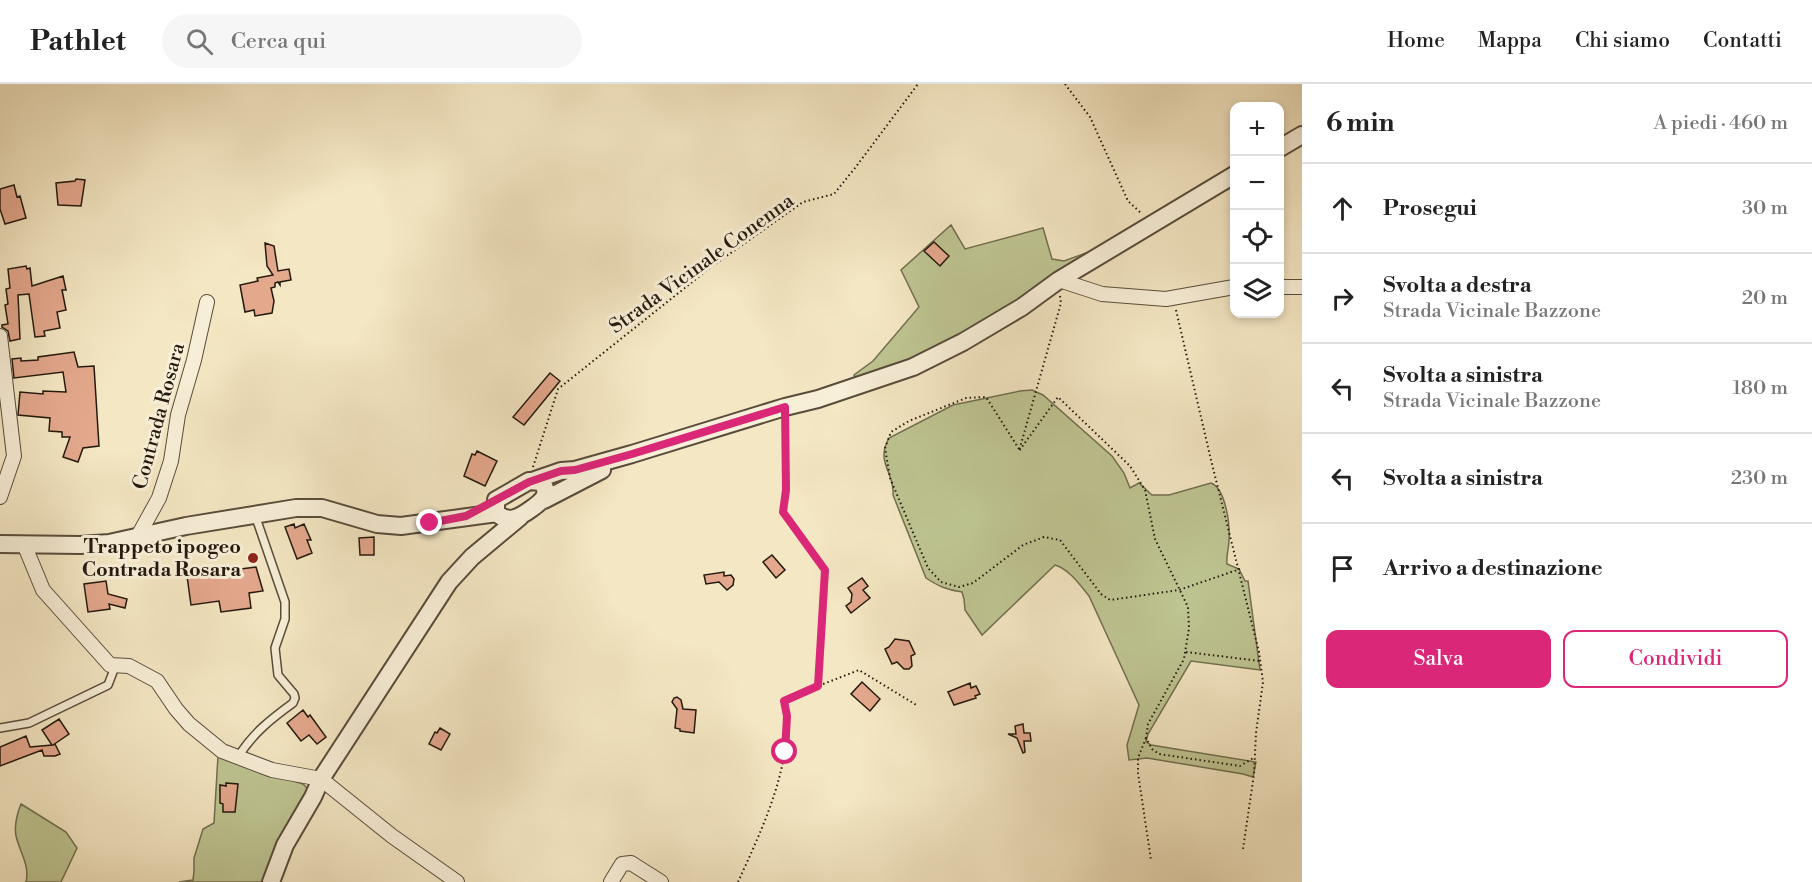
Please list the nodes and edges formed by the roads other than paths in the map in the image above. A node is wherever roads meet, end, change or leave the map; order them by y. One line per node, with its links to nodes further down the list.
1 (1302, 135): 2 (street)
2 (1284, 146)
3 (1230, 177): 4 (street)
4 (1059, 280): 7 (street); 10 (street)
5 (1284, 287): 6 (street)
6 (1302, 287)
7 (1230, 288)
8 (207, 302): 17 (street, Contrada Rosara)
9 (0, 336): 12 (street)
10 (632, 454): 11 (street); 13 (street)
11 (531, 481): 13 (street); 14 (street)
12 (0, 497)
13 (544, 500): 16 (street)
14 (498, 510): 15 (street); 16 (street); 20 (street)
15 (255, 514): 17 (street); 23 (lane)
16 (520, 517): 20 (street)
17 (138, 536): 19 (street)
18 (0, 544): 19 (street)
19 (24, 544): 21 (street)
20 (483, 549): 24 (street)
21 (111, 665): 22 (lane); 23 (street)
22 (0, 728)
23 (238, 757): 24 (street)
24 (321, 779): 25 (street); 26 (street)
25 (271, 882)
26 (457, 882)
27 (611, 882): 28 (street)
28 (661, 882)

